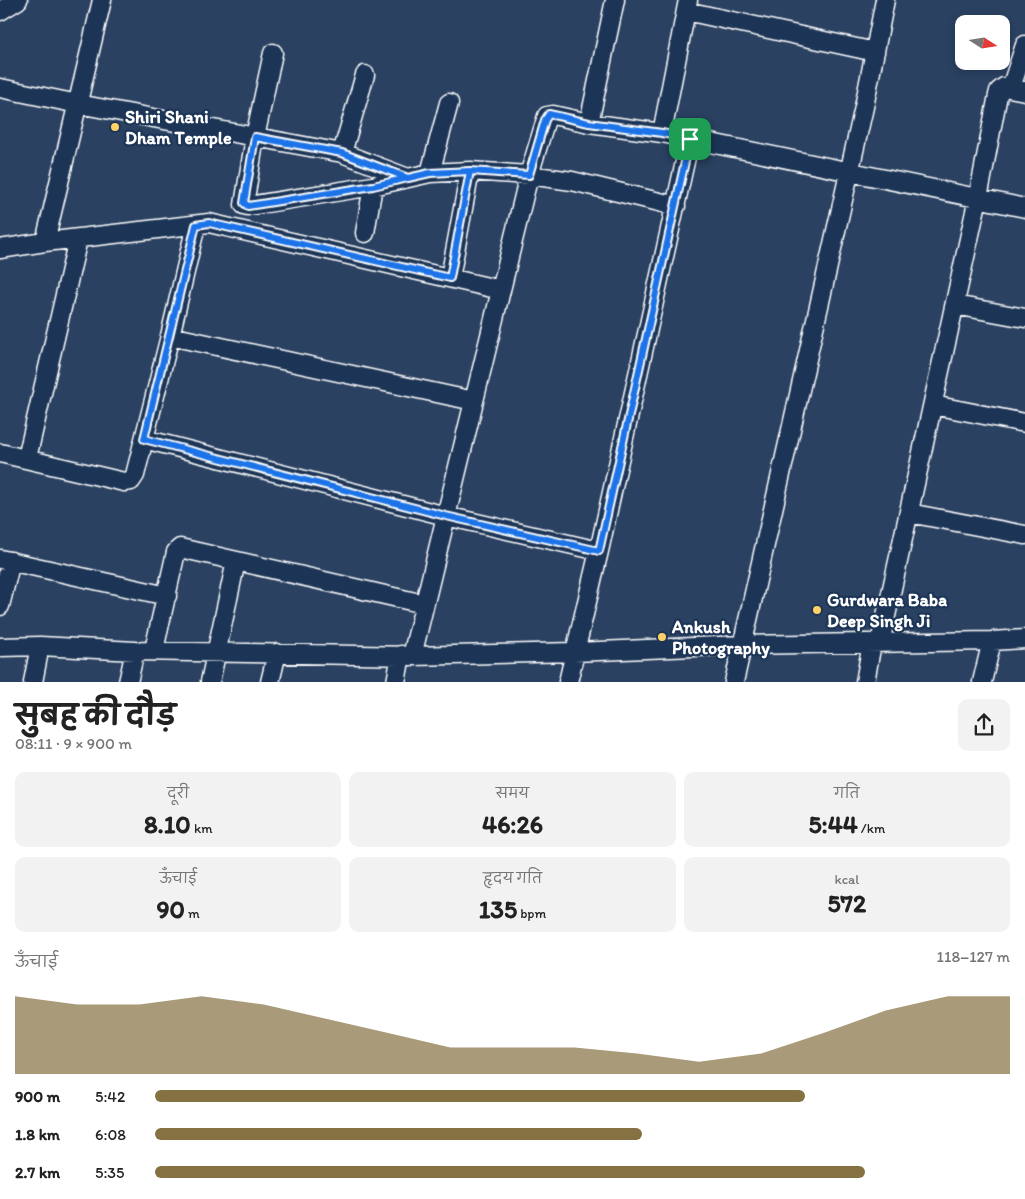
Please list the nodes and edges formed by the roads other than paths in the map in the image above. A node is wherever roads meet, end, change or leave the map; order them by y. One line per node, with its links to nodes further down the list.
1 (18, 0): 6 (street)
2 (102, 0): 14 (street)
3 (615, 0): 15 (street)
4 (885, 0): 8 (street)
5 (687, 5): 8 (street); 16 (street)
6 (0, 12)
7 (1025, 45): 12 (street)
8 (874, 52): 21 (street)
9 (273, 54): 17 (street)
10 (365, 75): 19 (street)
11 (0, 88): 14 (street)
12 (1018, 89): 26 (street)
13 (449, 103): 22 (street)
14 (78, 104): 17 (street); 32 (street)
15 (589, 123): 16 (street); 23 (street)
16 (662, 133): 18 (street)
17 (255, 137): 19 (street); 25 (street)
18 (690, 139): 21 (street); 27 (street)
19 (342, 153): 24 (street)
20 (470, 171): 22 (street); 23 (street); 34 (street)
21 (849, 171): 26 (street); 57 (street)
22 (430, 173): 24 (street)
23 (529, 175): 27 (street); 35 (street)
24 (408, 178): 25 (street)
25 (373, 186): 30 (street)
26 (978, 198): 28 (street); 36 (street)
27 (676, 206): 48 (street)
28 (1025, 208)
29 (196, 225): 31 (street); 34 (street); 38 (street)
30 (365, 233)
31 (78, 239): 32 (street); 44 (street)
32 (45, 242): 33 (street)
33 (0, 249)
34 (450, 278): 35 (street)
35 (501, 290): 39 (street)
36 (955, 305): 37 (street); 40 (street)
37 (1025, 318)
38 (170, 336): 39 (street); 42 (street)
39 (474, 401): 46 (street)
40 (933, 404): 41 (street); 45 (street)
41 (1025, 423)
42 (144, 439): 44 (street); 46 (street)
43 (0, 453): 44 (street)
44 (27, 458)
45 (909, 513): 47 (street); 56 (street)
46 (446, 516): 48 (street); 52 (street)
47 (1025, 535)
48 (599, 551): 63 (street)
49 (5, 560): 51 (street); 53 (street)
50 (236, 561): 51 (street); 52 (street); 62 (street)
51 (166, 596): 60 (street)
52 (424, 604): 65 (street)
53 (0, 606)
54 (1025, 639): 55 (street)
55 (992, 641): 56 (street); 74 (street)
56 (876, 643): 57 (street); 73 (street)
57 (742, 644): 63 (street); 72 (street)
58 (40, 646): 59 (street); 61 (street); 66 (street)
59 (0, 647)
60 (154, 650): 61 (street); 62 (street)
61 (135, 651): 67 (street)
62 (216, 652): 64 (street); 68 (street)
63 (575, 652): 65 (street); 71 (street)
64 (277, 653): 65 (street); 69 (street)
65 (406, 656): 70 (street)
66 (33, 682)
67 (128, 682)
68 (210, 682)
69 (270, 682)
70 (396, 682)
71 (568, 682)
72 (734, 682)
73 (865, 682)
74 (982, 682)

